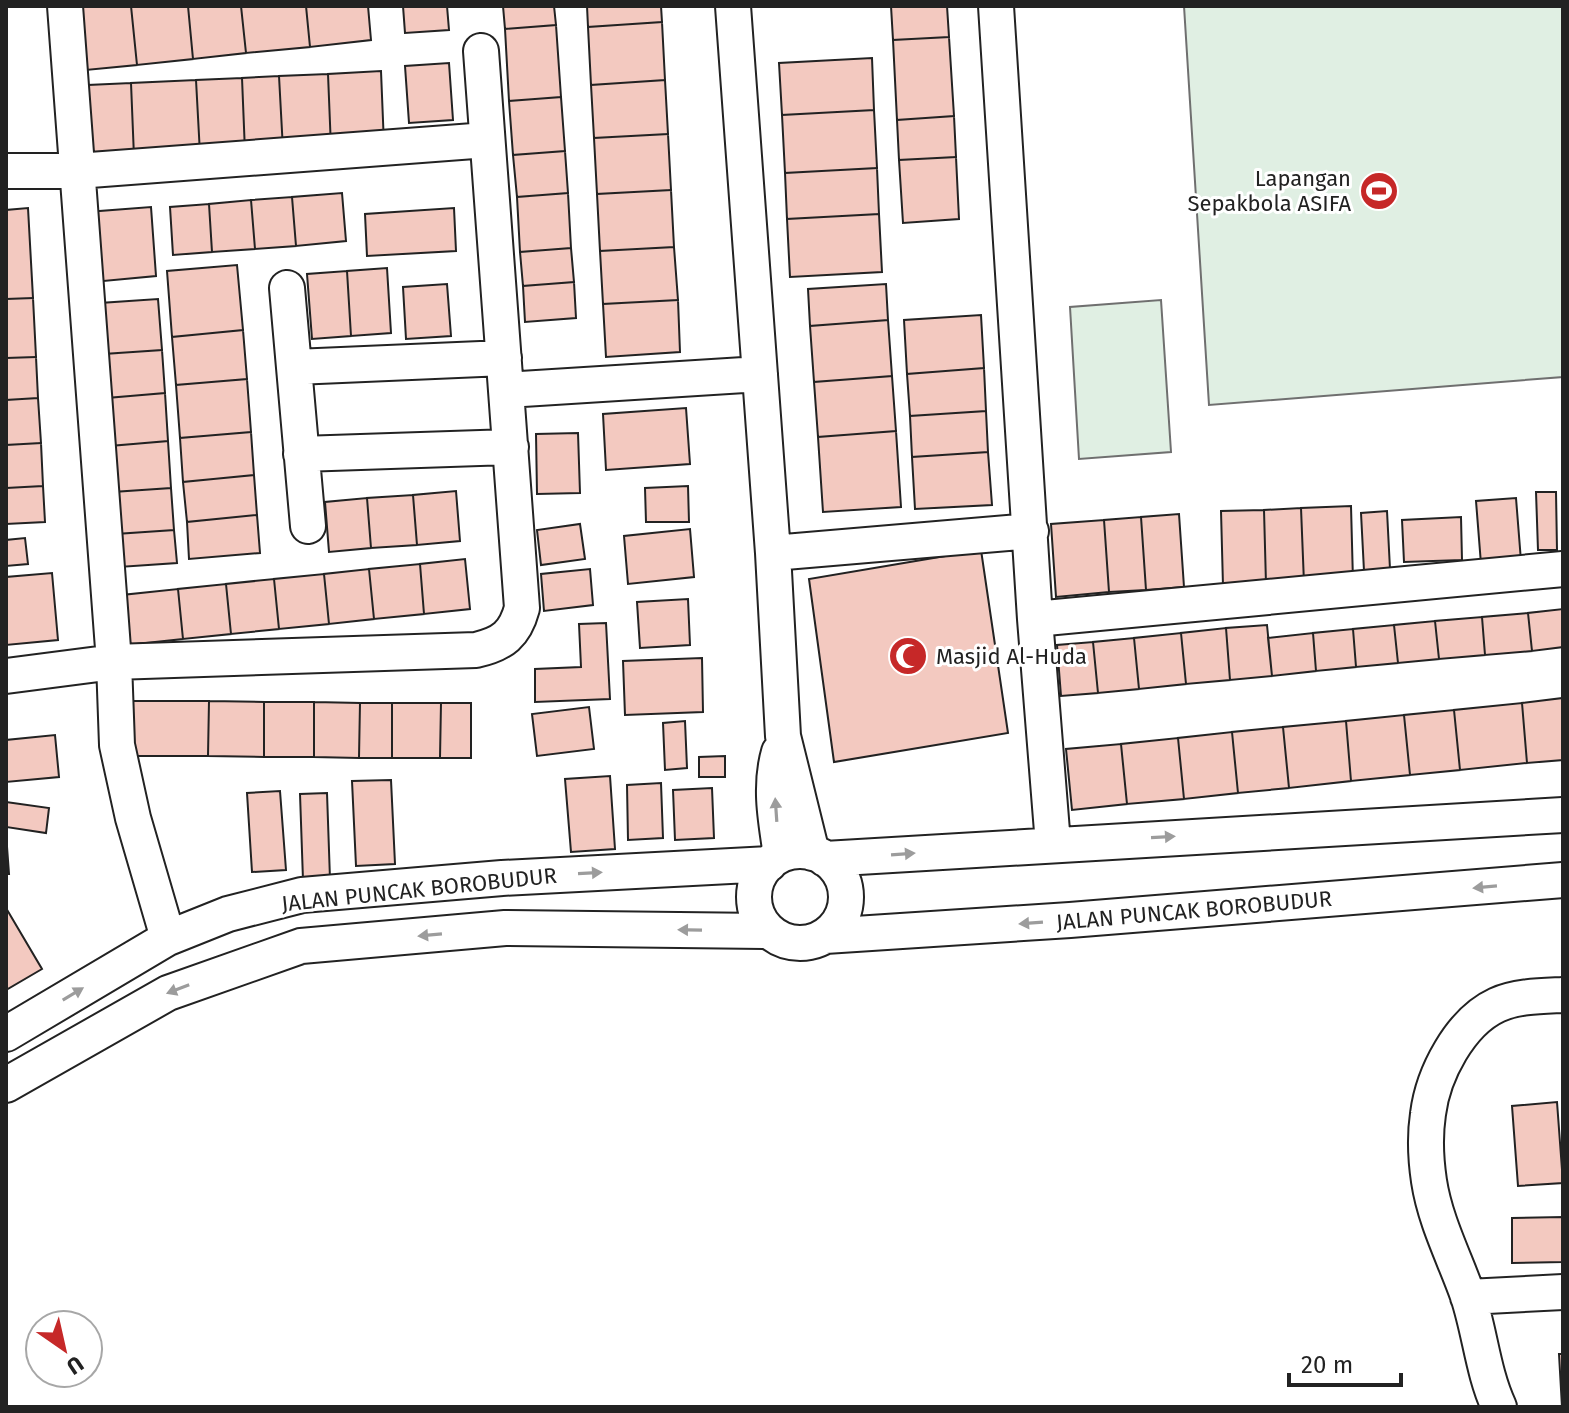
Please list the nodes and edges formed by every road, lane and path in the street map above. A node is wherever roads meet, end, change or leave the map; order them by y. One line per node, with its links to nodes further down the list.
1 (65, 6): 7 (street)
2 (733, 6): 11 (street)
3 (996, 6): 15 (street)
4 (481, 51): 5 (street)
5 (487, 140): 7 (street); 10 (street)
6 (6, 171): 7 (street)
7 (77, 171): 19 (street)
8 (287, 288): 9 (street)
9 (295, 367): 10 (street); 13 (street)
10 (505, 374): 11 (street); 12 (street)
11 (760, 374): 16 (street)
12 (511, 447): 13 (street); 19 (street)
13 (301, 454): 14 (street)
14 (308, 526)
15 (1031, 531): 16 (street); 18 (street)
16 (773, 553): 23 (street)
17 (1563, 569): 18 (street)
18 (1035, 619): 22 (street)
19 (114, 662): 20 (street); 29 (street)
20 (6, 676)
21 (1563, 815): 22 (street, JALAN PUNCAK BOROBUDUR, one-way to 21)
22 (1053, 844): 23 (street, JALAN PUNCAK BOROBUDUR, one-way to 22)
23 (797, 858): 24 (street, JALAN PUNCAK BOROBUDUR, one-way to 23); 27 (street); 28 (street)
24 (502, 878): 26 (street); 29 (street, JALAN PUNCAK BOROBUDUR)
25 (1563, 880): 28 (street, JALAN PUNCAK BOROBUDUR, one-way to 28)
26 (505, 928): 27 (street, JALAN PUNCAK BOROBUDUR, one-way to 26); 32 (street, JALAN PUNCAK BOROBUDUR, one-way to 32)
27 (768, 931): 28 (street)
28 (825, 936)
29 (168, 938): 31 (street, JALAN PUNCAK BOROBUDUR, one-way to 29)
30 (1563, 995): 34 (street)
31 (6, 1034)
32 (6, 1085)
33 (1563, 1292): 34 (street)
34 (1468, 1297): 35 (street)
35 (1499, 1407)

